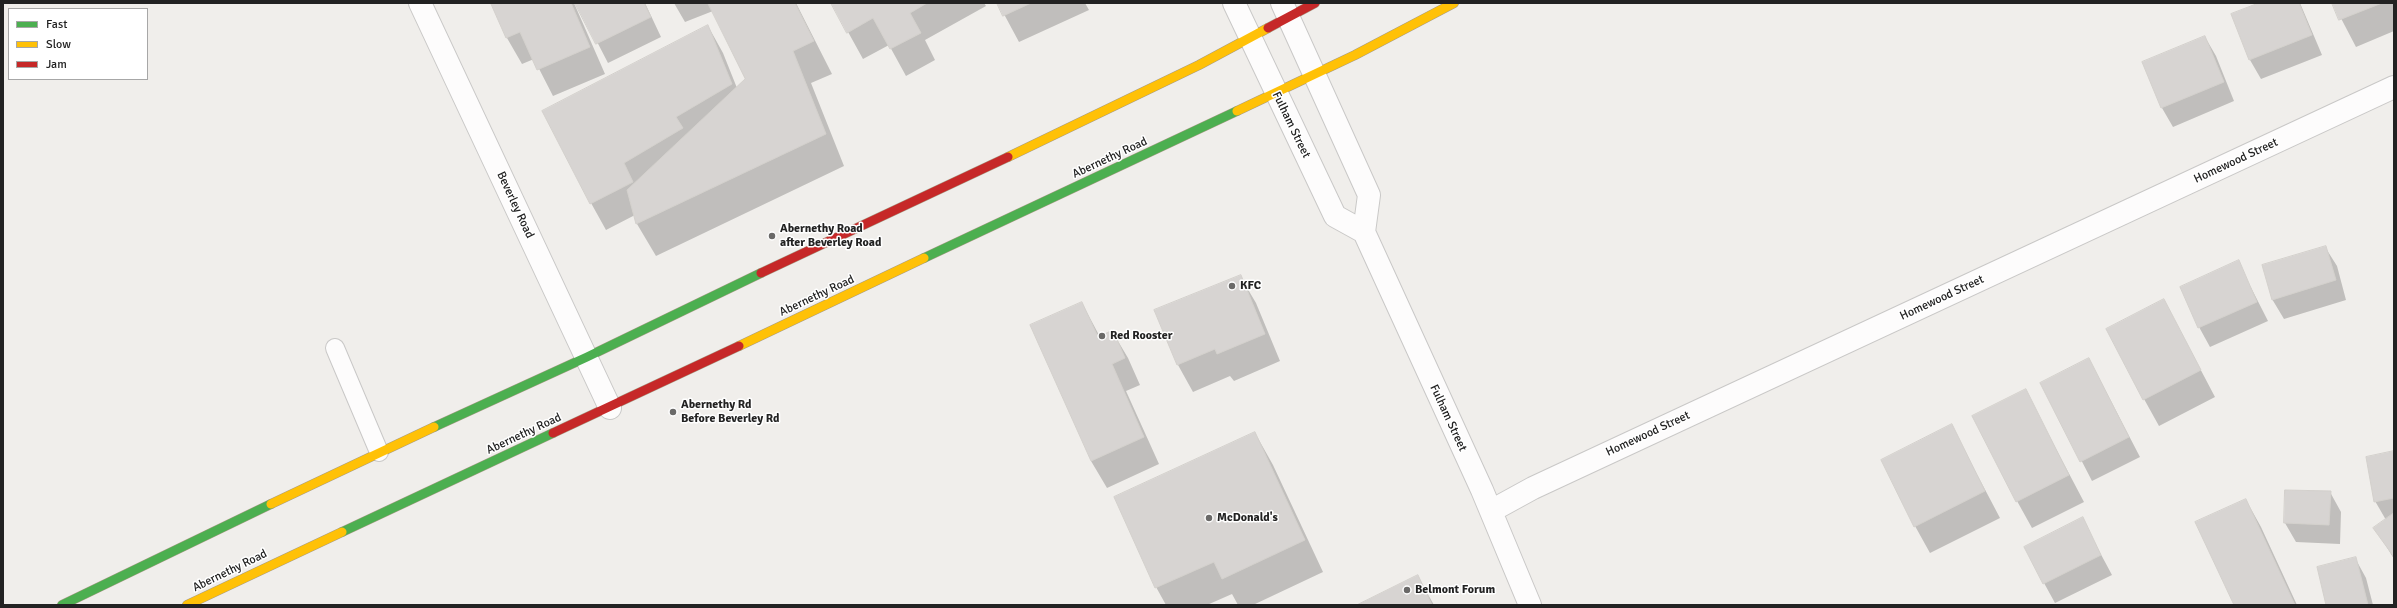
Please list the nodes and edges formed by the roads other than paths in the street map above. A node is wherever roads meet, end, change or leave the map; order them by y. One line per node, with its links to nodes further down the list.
1 (420, 3): 12 (street, Beverley Road)
2 (1234, 3): 6 (street, Fulham Street)
3 (1314, 3): 5 (main road)
4 (1454, 3): 7 (main road, Abernethy Road)
5 (1285, 10): 6 (main road); 7 (street)
6 (1249, 38): 9 (street, Fulham Street); 12 (main road)
7 (1314, 74): 9 (main road, Abernethy Road); 10 (street)
8 (2394, 87): 15 (street, Homewood Street)
9 (1275, 93): 10 (street, Fulham Street); 13 (main road, Abernethy Road)
10 (1364, 232): 15 (street, Fulham Street)
11 (334, 348): 14 (lane)
12 (587, 357): 13 (street, Beverley Road); 14 (main road)
13 (610, 408): 17 (main road, Abernethy Road)
14 (379, 452): 16 (main road)
15 (1491, 511): 18 (street, Fulham Street)
16 (62, 605)
17 (187, 605)
18 (1530, 605)

